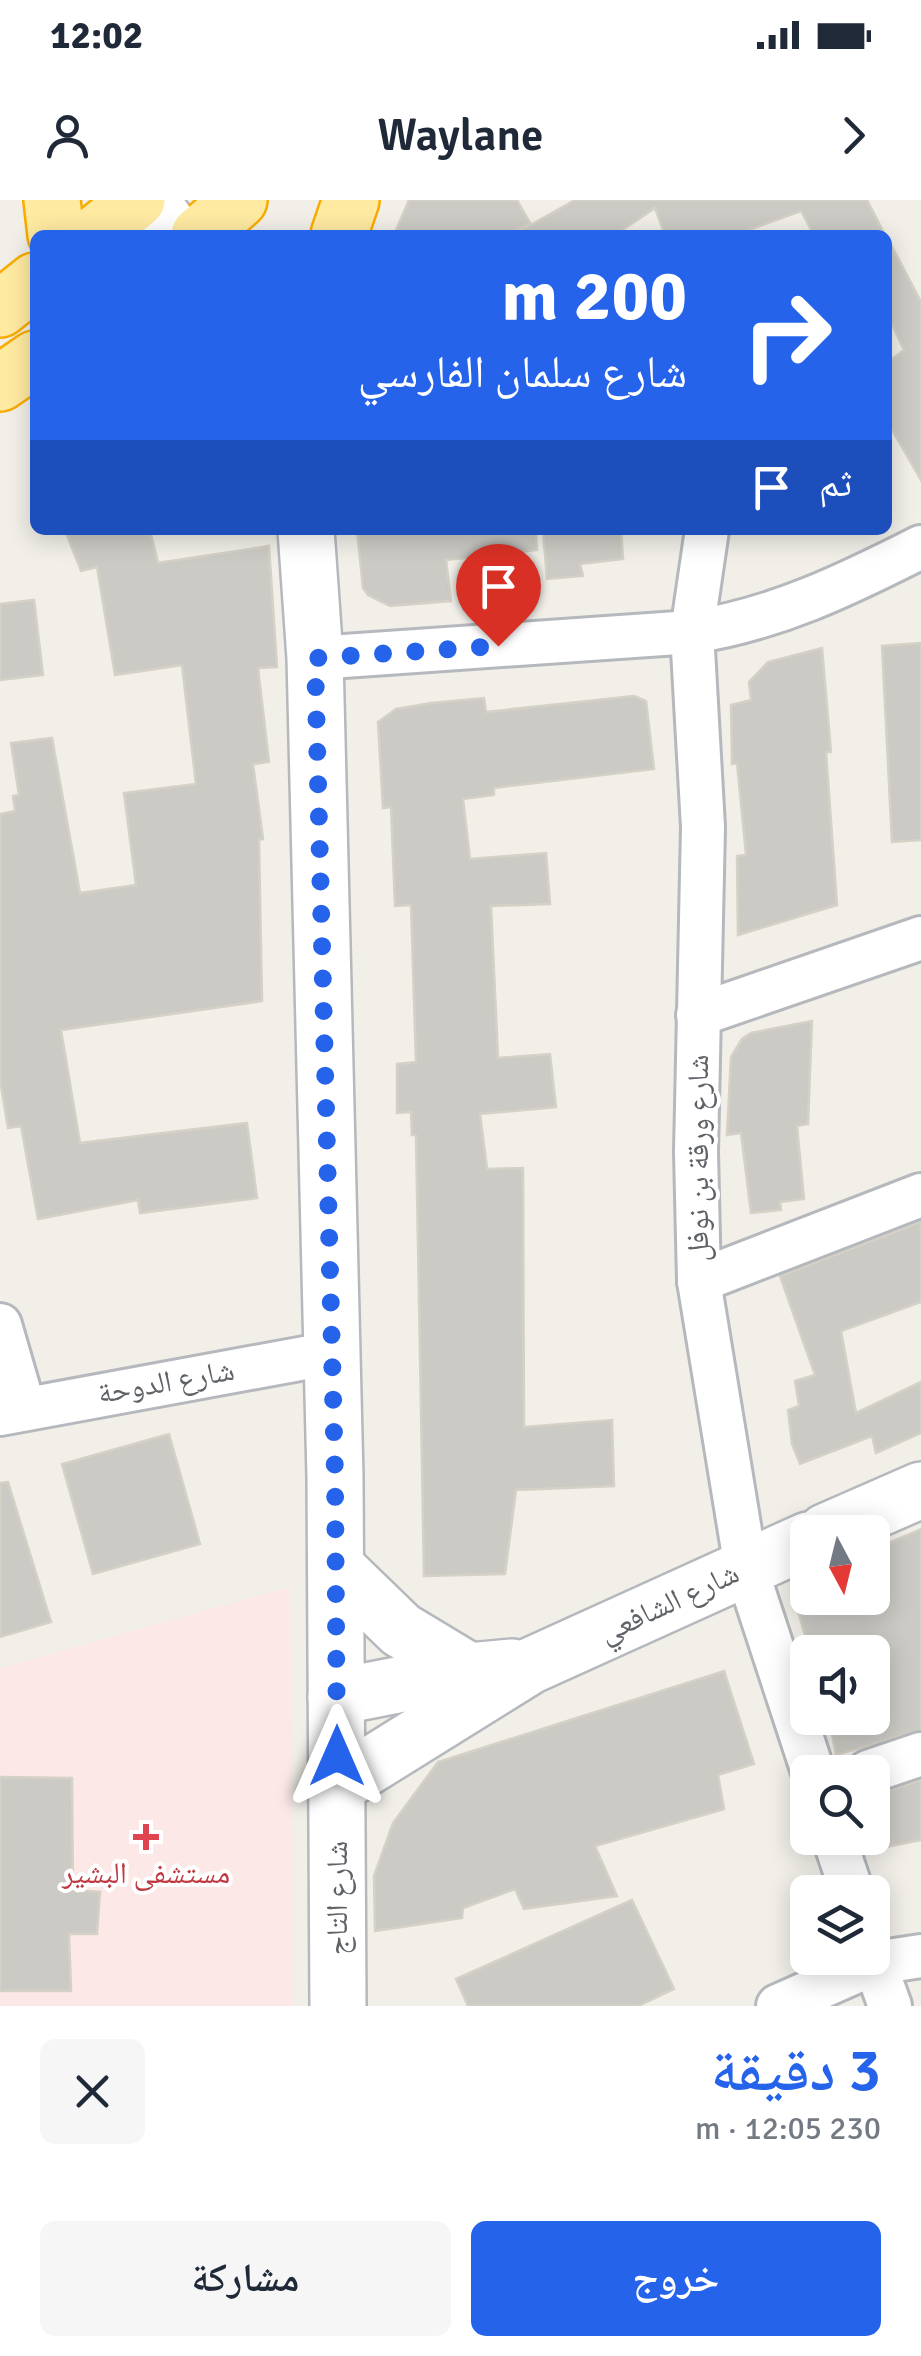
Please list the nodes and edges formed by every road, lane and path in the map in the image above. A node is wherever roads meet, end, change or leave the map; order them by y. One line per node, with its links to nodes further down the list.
1 (52, 200): 5 (highway)
2 (137, 200): 6 (highway)
3 (150, 200): 7 (street)
4 (351, 200): 8 (highway)
5 (55, 230)
6 (100, 230)
7 (172, 230)
8 (341, 230)
9 (30, 286): 10 (highway)
10 (0, 309)
11 (30, 363): 12 (highway)
12 (0, 384)
13 (306, 535): 17 (street, شارع التاج)
14 (706, 535): 16 (street, شارع ورقة بن نوفل)
15 (921, 547): 16 (street)
16 (692, 632): 17 (street); 19 (street, شارع ورقة بن نوفل)
17 (315, 658): 23 (street, شارع التاج)
18 (921, 938): 19 (street)
19 (698, 1016): 21 (street, شارع ورقة بن نوفل)
20 (921, 1195): 21 (street)
21 (699, 1282): 29 (street, شارع ورقة بن نوفل)
22 (0, 1325): 24 (street)
23 (332, 1353): 24 (street, شارع الدوحة); 28 (street, شارع التاج)
24 (12, 1411)
25 (921, 1490): 26 (street)
26 (864, 1515)
27 (790, 1548): 29 (street, شارع الشافعي)
28 (336, 1567): 31 (street); 32 (street, شارع التاج)
29 (746, 1568): 30 (street, شارع الشافعي); 34 (street, شارع ورقة بن نوفل)
30 (530, 1666): 31 (street, شارع الشافعي); 36 (street, شارع الشافعي)
31 (469, 1670): 32 (street, شارع الشافعي)
32 (336, 1697): 36 (street, شارع التاج)
33 (921, 1754): 35 (street)
34 (807, 1755)
35 (890, 1765)
36 (337, 1786): 41 (street, شارع التاج)
37 (921, 1956): 38 (street)
38 (890, 1959)
39 (843, 1975): 42 (street)
40 (879, 1975): 43 (street)
41 (338, 2006)
42 (778, 2006)
43 (890, 2006)

